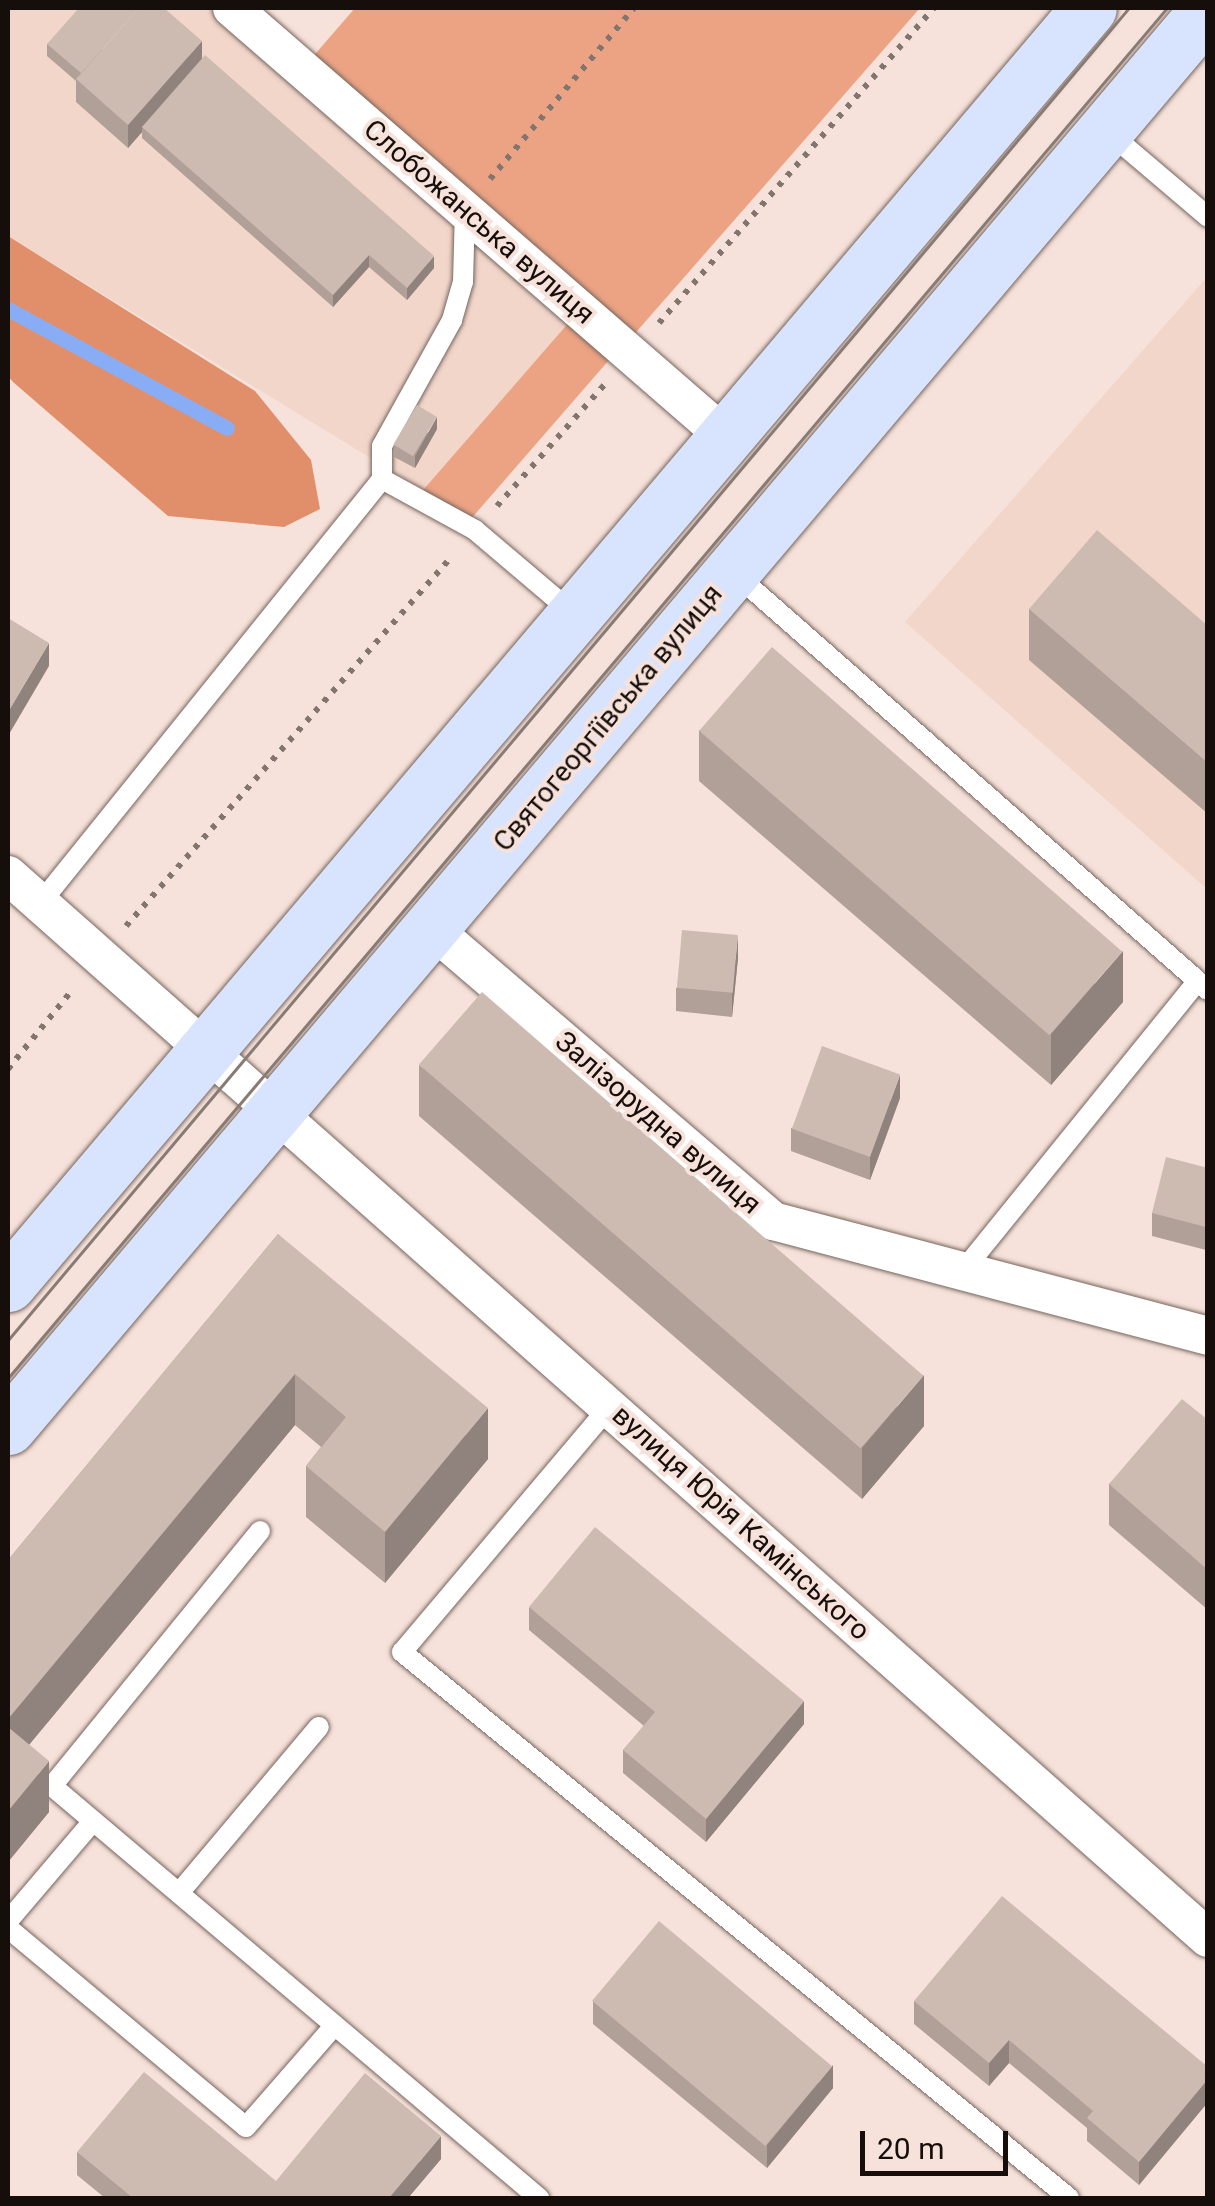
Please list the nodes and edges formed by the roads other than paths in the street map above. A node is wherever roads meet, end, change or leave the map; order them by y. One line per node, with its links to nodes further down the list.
1 (232, 8): 5 (street, Слобожанська вулиця)
2 (1089, 8): 7 (main road)
3 (1208, 9): 4 (main road, Святогеоргіївська вулиця)
4 (1106, 130): 6 (lane); 9 (main road, Святогеоргіївська вулиця)
5 (464, 210): 7 (street, Слобожанська вулиця); 8 (lane)
6 (1208, 217)
7 (726, 437): 10 (main road)
8 (382, 479): 10 (lane); 12 (lane)
9 (732, 572): 13 (main road, Святогеоргіївська вулиця); 14 (lane)
10 (576, 615): 15 (main road)
11 (8, 875): 12 (street)
12 (42, 901): 15 (street)
13 (430, 927): 16 (main road, Святогеоргіївська вулиця); 17 (street, Залізорудна вулиця)
14 (1201, 987): 17 (lane)
15 (205, 1046): 16 (street, вулиця Юрія Камінського); 18 (main road)
16 (274, 1108): 20 (street, вулиця Юрія Камінського); 21 (main road, Святогеоргіївська вулиця)
17 (962, 1272): 19 (street, Залізорудна вулиця)
18 (8, 1284)
19 (1208, 1336)
20 (610, 1406): 27 (street, вулиця Юрія Камінського); 30 (lane)
21 (8, 1427)
22 (260, 1532): 24 (lane)
23 (319, 1726): 25 (lane)
24 (93, 1821): 25 (lane); 26 (lane)
25 (179, 1893): 28 (lane)
26 (8, 1925): 28 (lane)
27 (1208, 1938)
28 (335, 2025): 29 (lane)
29 (539, 2198)
30 (1069, 2198)

